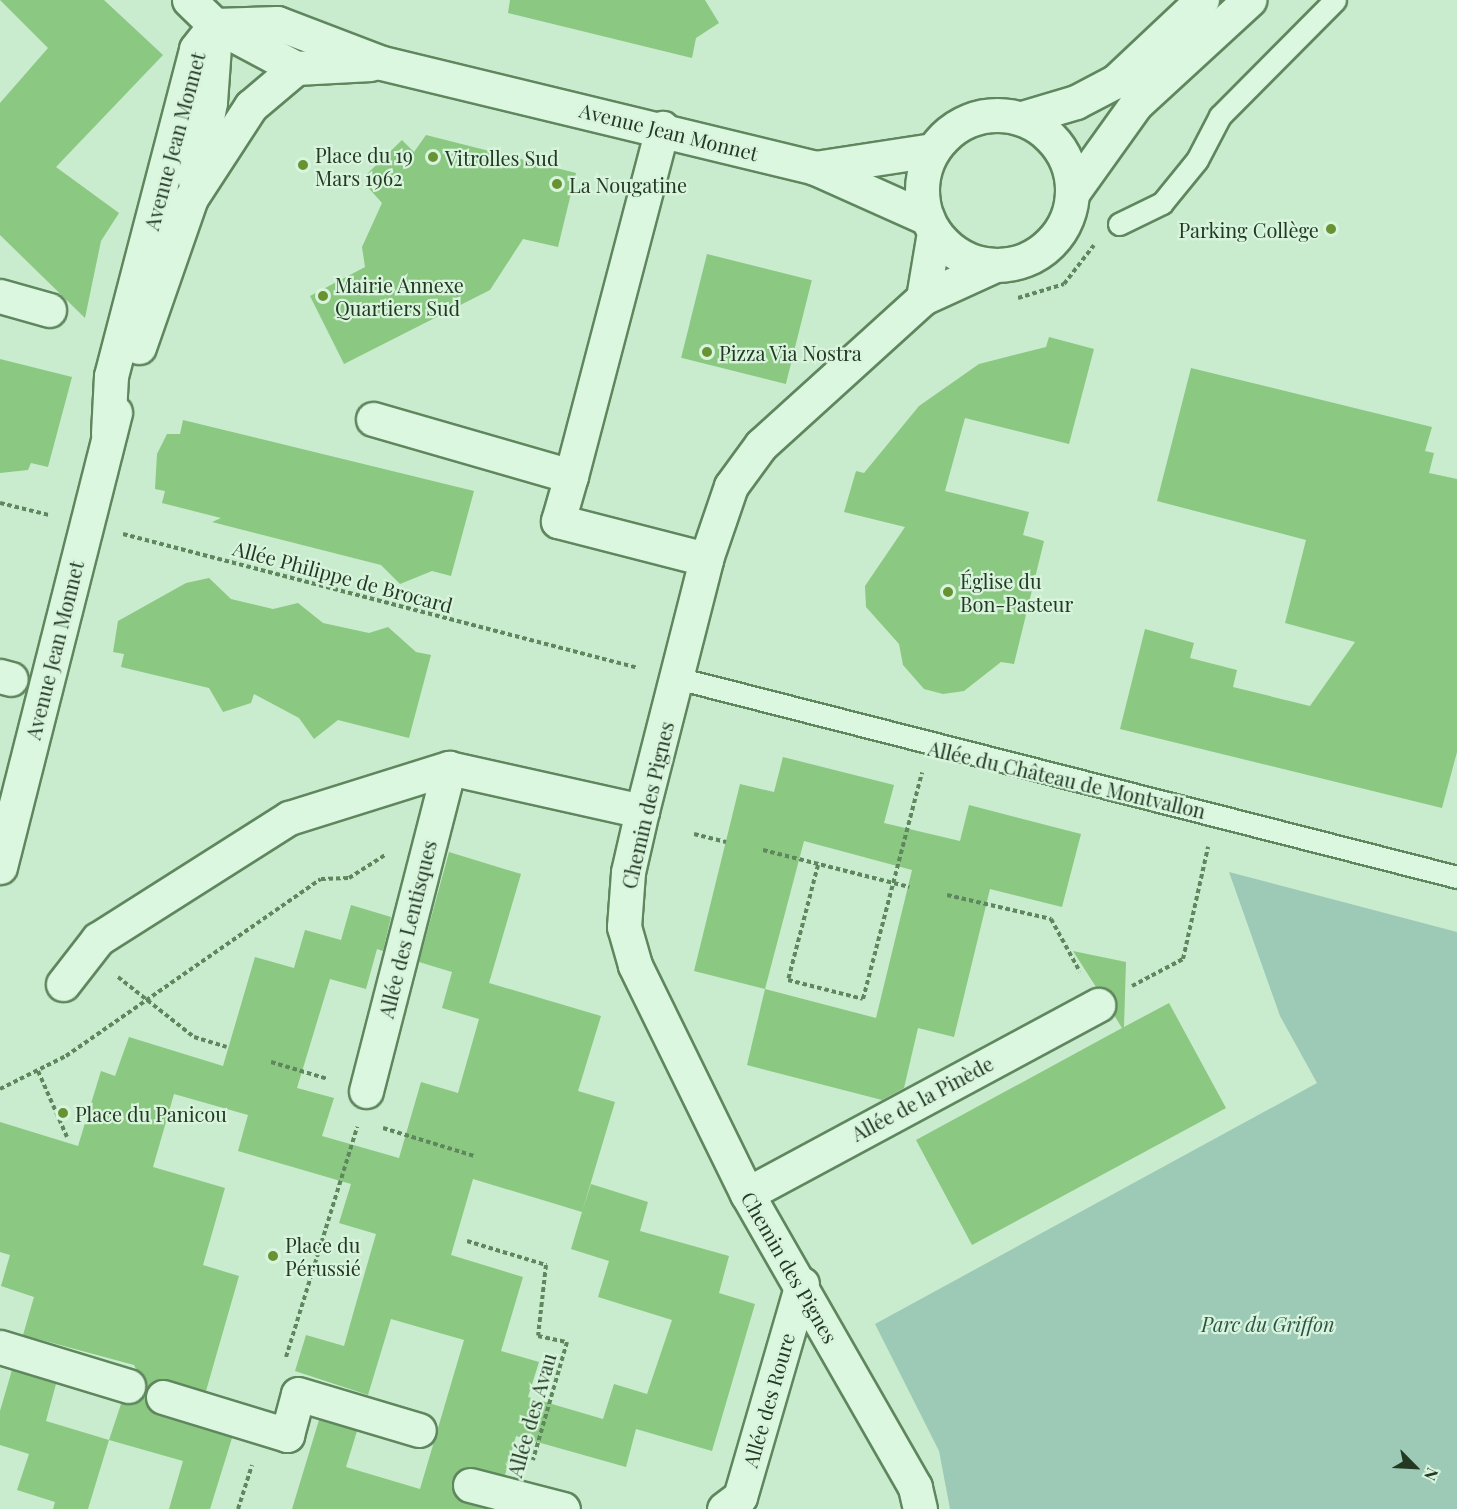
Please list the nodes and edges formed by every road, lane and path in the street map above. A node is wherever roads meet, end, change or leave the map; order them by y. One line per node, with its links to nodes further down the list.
1 (189, 0): 5 (street)
2 (1202, 0): 8 (street)
3 (1249, 0): 12 (street)
4 (1335, 0): 14 (lane)
5 (215, 25): 6 (street, Avenue Jean Monnet); 7 (street); 13 (street); 23 (street, Avenue Jean Monnet)
6 (382, 63): 7 (street, Avenue Jean Monnet); 9 (street, Avenue Jean Monnet)
7 (296, 68): 13 (street, Avenue Jean Monnet)
8 (1022, 118): 10 (street); 12 (street)
9 (662, 128): 11 (street, Avenue Jean Monnet); 24 (street)
10 (933, 150): 11 (street, Avenue Jean Monnet); 15 (street)
11 (815, 168): 15 (street, Avenue Jean Monnet)
12 (1072, 192): 17 (street)
13 (191, 198): 23 (street, Avenue Jean Monnet)
14 (1119, 224)
15 (930, 225): 17 (street); 19 (street)
16 (1098, 235): 20 (path)
17 (993, 266): 19 (street, Chemin des Pignes)
18 (0, 296): 21 (street)
19 (923, 298): 27 (street, Chemin des Pignes)
20 (1012, 300)
21 (49, 310)
22 (373, 419): 24 (street)
23 (108, 433): 26 (street, Avenue Jean Monnet)
24 (571, 476): 27 (street)
25 (0, 503): 26 (path, Allée Philippe de Brocard)
26 (86, 525): 28 (path, Allée Philippe de Brocard); 38 (street, Avenue Jean Monnet)
27 (706, 559): 28 (street, Chemin des Pignes)
28 (677, 678): 29 (lane, Allée du Château de Montvallon); 31 (street, Chemin des Pignes)
29 (929, 746): 32 (lane, Allée du Château de Montvallon); 40 (path)
30 (449, 768): 31 (street); 33 (street, Allée des Lentisques); 43 (street)
31 (642, 811): 52 (street, Chemin des Pignes)
32 (1215, 814): 39 (lane, Allée du Château de Montvallon); 46 (path)
33 (434, 824): 45 (path); 50 (street, Allée des Lentisques)
34 (694, 834): 35 (path)
35 (726, 842)
36 (763, 850): 37 (path)
37 (818, 865): 40 (path); 40 (path)
38 (0, 867)
39 (1457, 877)
40 (893, 883): 41 (path)
41 (909, 887)
42 (946, 895): 46 (path)
43 (98, 939): 44 (street); 45 (path)
44 (63, 984)
45 (146, 1002): 47 (path); 48 (path)
46 (1098, 1005): 52 (street, Allée de la Pinède)
47 (226, 1047)
48 (38, 1071): 49 (path); 51 (path)
49 (0, 1089)
50 (362, 1106): 56 (path)
51 (67, 1137)
52 (747, 1194): 54 (street, Chemin des Pignes)
53 (467, 1241): 61 (path, Allée des Avau)
54 (802, 1284): 63 (street, Allée des Roure); 64 (street, Chemin des Pignes)
55 (0, 1347): 57 (street)
56 (285, 1360)
57 (128, 1386)
58 (163, 1397): 59 (street)
59 (419, 1430)
60 (470, 1485): 61 (street)
61 (522, 1498): 62 (street)
62 (563, 1509)
63 (724, 1509)
64 (920, 1509)

